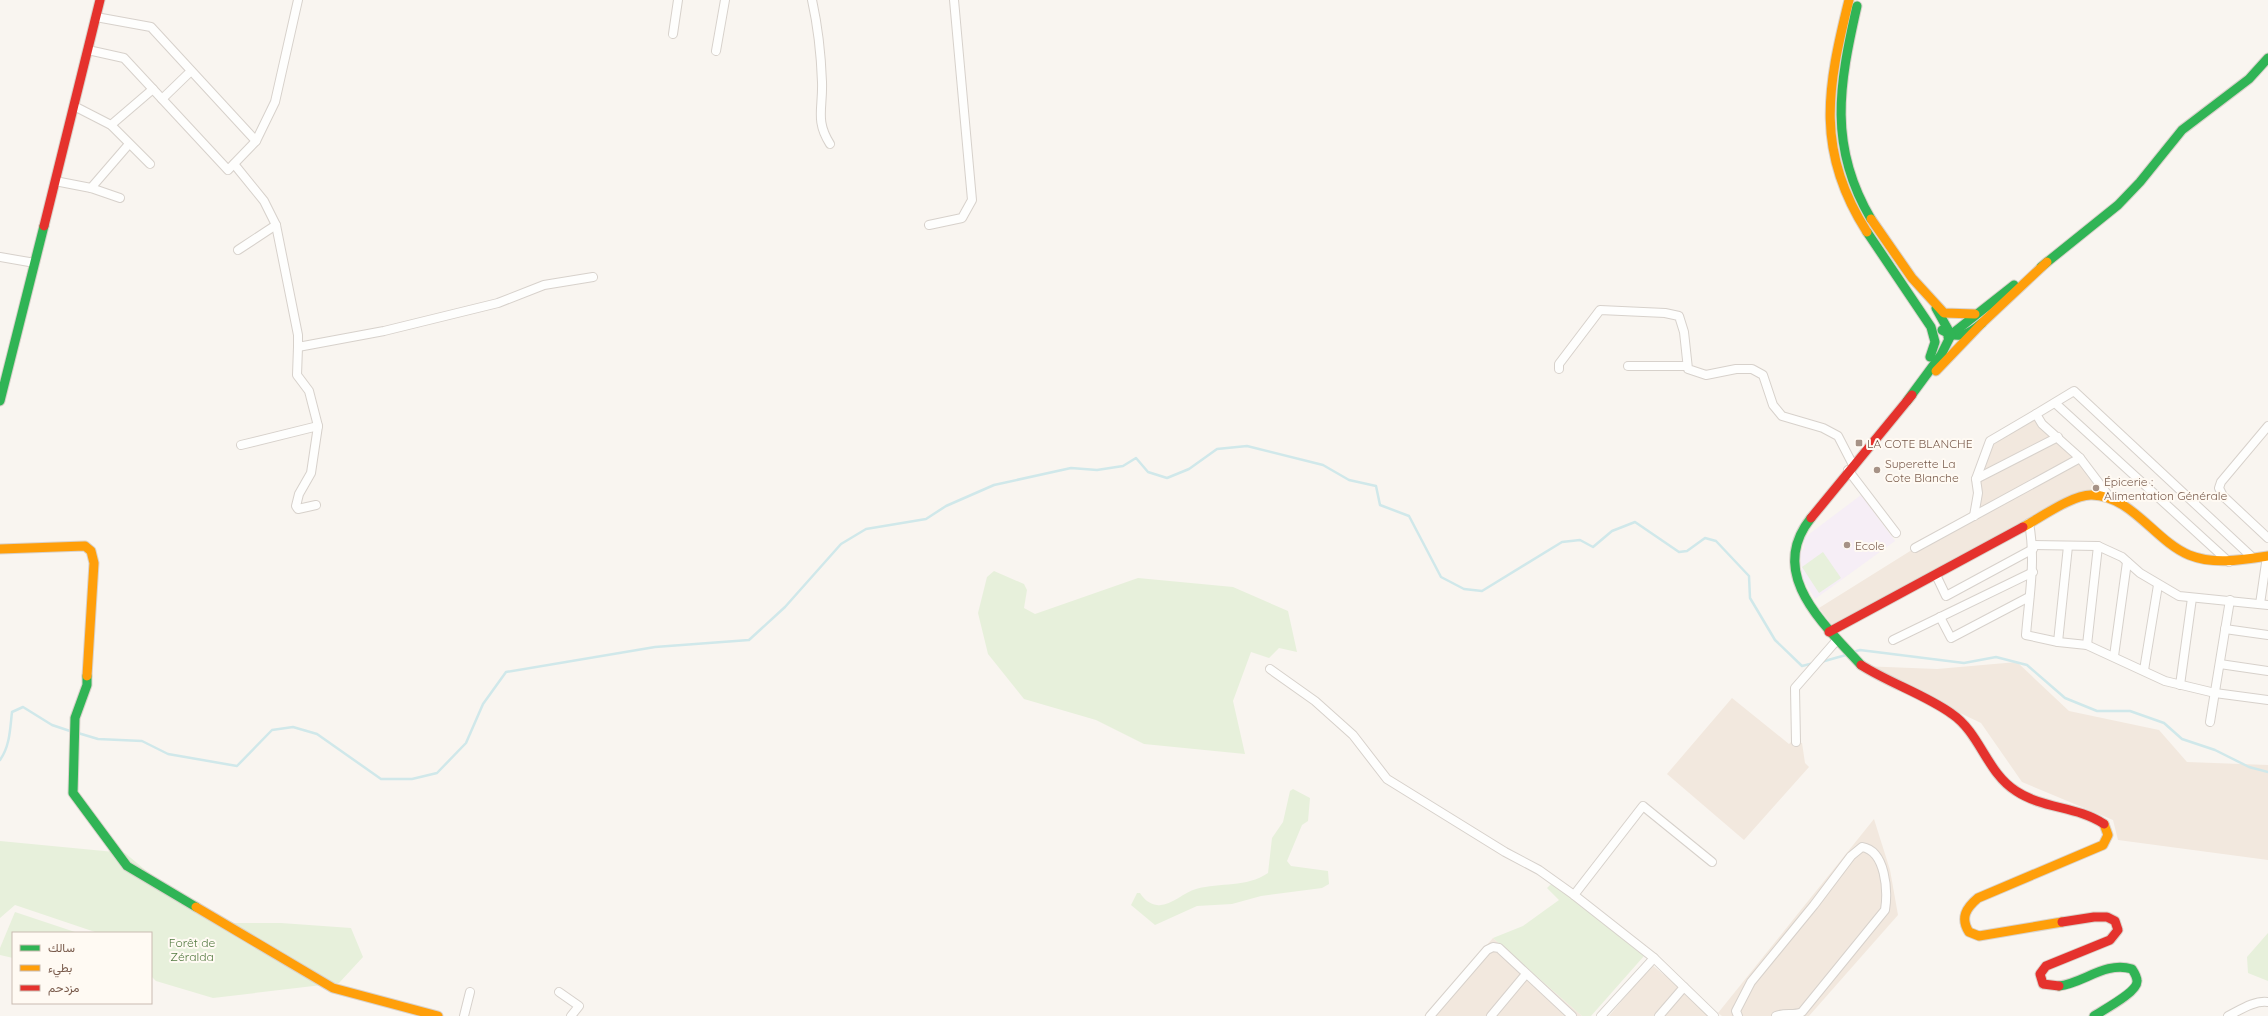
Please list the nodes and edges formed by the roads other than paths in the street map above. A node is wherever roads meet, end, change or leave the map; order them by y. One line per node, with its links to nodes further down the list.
1 (100, 0): 9 (main road)
2 (298, 0): 19 (street)
3 (678, 0): 10 (street)
4 (725, 0): 12 (street)
5 (812, 0): 21 (street)
6 (954, 0): 28 (street)
7 (1848, 0): 36 (main road)
8 (1859, 0): 34 (main road)
9 (96, 17): 11 (main road); 14 (street)
10 (673, 34)
11 (88, 50): 15 (street); 17 (main road)
12 (716, 51)
13 (2268, 58): 31 (main road)
14 (191, 70): 16 (street); 19 (street)
15 (153, 89): 16 (street); 18 (street)
16 (162, 99): 23 (street)
17 (74, 106): 18 (street); 24 (main road)
18 (111, 125): 20 (street)
19 (256, 141): 23 (street)
20 (129, 144): 22 (street); 25 (street)
21 (830, 144)
22 (150, 164)
23 (234, 164): 27 (street)
24 (55, 181): 25 (street); 32 (main road)
25 (90, 188): 26 (street)
26 (120, 198)
27 (276, 225): 29 (street); 39 (street)
28 (929, 225)
29 (238, 250)
30 (0, 257): 32 (street)
31 (2047, 262): 35 (main road); 37 (main road)
32 (35, 263): 44 (main road)
33 (593, 277): 39 (street)
34 (1930, 300): 35 (main road); 38 (main road)
35 (1975, 314): 38 (main road)
36 (1924, 316): 38 (main road); 40 (main road)
37 (1982, 323): 38 (main road); 45 (main road)
38 (1951, 335): 40 (main road); 45 (main road)
39 (298, 347): 49 (street)
40 (1930, 357): 48 (main road)
41 (1628, 366): 42 (street)
42 (1687, 366): 43 (street); 54 (street)
43 (1559, 369)
44 (0, 401)
45 (1907, 401): 48 (main road)
46 (2055, 403): 47 (street); 68 (street); 70 (street)
47 (2036, 414): 51 (street); 55 (street)
48 (1890, 419): 54 (main road)
49 (318, 426): 52 (street); 57 (street)
50 (2268, 426): 61 (street)
51 (2058, 437): 53 (street); 55 (street)
52 (241, 446)
53 (2080, 458): 56 (street); 58 (street)
54 (1850, 467): 60 (street); 80 (main road)
55 (1976, 479): 58 (street)
56 (2111, 499): 59 (main road); 70 (main road)
57 (316, 505)
58 (1974, 516): 65 (street)
59 (2029, 523): 64 (street); 72 (main road)
60 (1896, 533)
61 (2268, 538)
62 (2068, 546): 63 (street); 64 (street); 84 (street)
63 (2098, 546): 69 (street); 85 (street)
64 (2033, 547): 71 (street); 72 (street)
65 (1915, 548)
66 (0, 549): 105 (main road)
67 (2268, 556): 68 (main road); 77 (street)
68 (2253, 558): 70 (main road)
69 (2127, 562): 73 (street); 86 (street)
70 (2228, 562)
71 (2033, 572): 74 (street); 78 (street)
72 (1936, 575): 80 (main road)
73 (2158, 585): 75 (street); 89 (street)
74 (2029, 597): 78 (street); 84 (street)
75 (2192, 598): 76 (street); 91 (street)
76 (2230, 600): 77 (street); 79 (street)
77 (2264, 604)
78 (1940, 617): 83 (street)
79 (2226, 629): 81 (street); 87 (street)
80 (1829, 632): 82 (main road)
81 (2268, 635)
82 (1837, 640): 95 (street); 115 (main road)
83 (1893, 640)
84 (2058, 642): 85 (street)
85 (2088, 645): 86 (street)
86 (2114, 656): 89 (street)
87 (2220, 664): 90 (street); 92 (street)
88 (1270, 669): 97 (street)
89 (2144, 670): 91 (street)
90 (2268, 671)
91 (2180, 685): 92 (street)
92 (2215, 693): 93 (street); 94 (street)
93 (2268, 700)
94 (2210, 722)
95 (1796, 742)
96 (1712, 862): 97 (street)
97 (1574, 895): 98 (street)
98 (1654, 958): 100 (street); 104 (street)
99 (1526, 974): 108 (street); 109 (street); 110 (street)
100 (1684, 987): 111 (street); 112 (street)
101 (470, 992): 106 (street)
102 (559, 992): 107 (street)
103 (2268, 1002): 116 (street)
104 (1605, 1014)
105 (438, 1016)
106 (464, 1016)
107 (571, 1016)
108 (1430, 1016)
109 (1492, 1016)
110 (1572, 1016)
111 (1659, 1016)
112 (1714, 1016)
113 (1738, 1016): 114 (street)
114 (1776, 1016)
115 (2094, 1016)
116 (2228, 1016)

